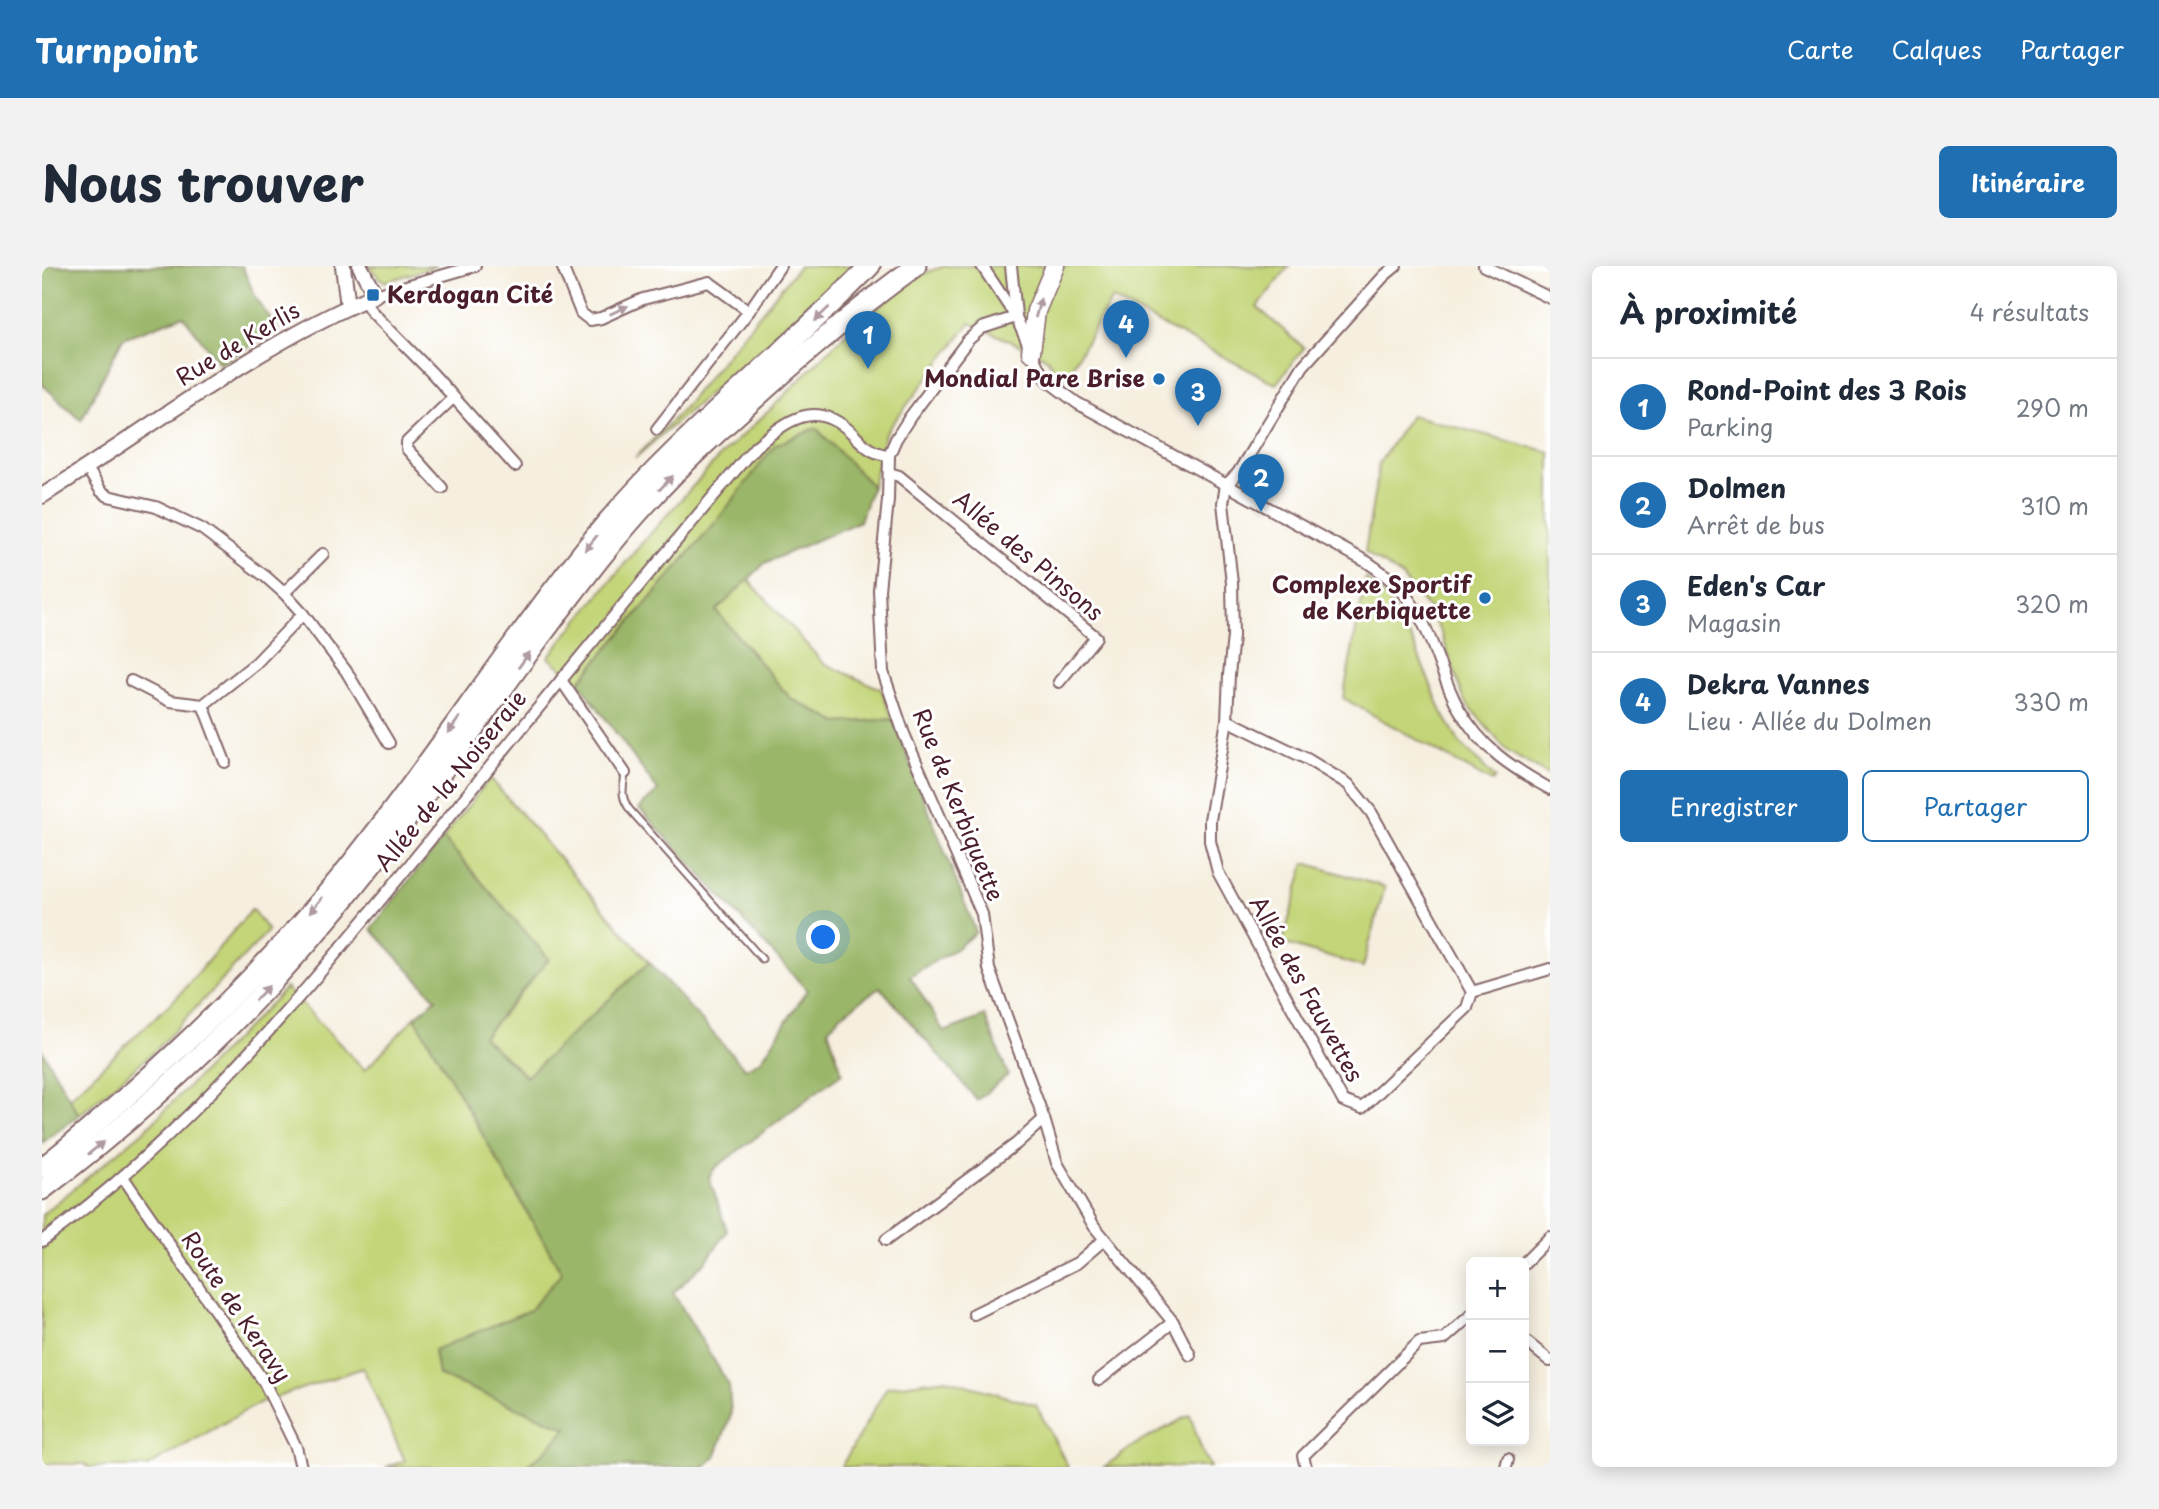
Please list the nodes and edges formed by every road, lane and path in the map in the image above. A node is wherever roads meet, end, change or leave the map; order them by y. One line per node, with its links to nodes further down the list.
1 (343, 266): 15 (street)
2 (360, 266): 13 (street)
3 (475, 266): 13 (street, Rue de Kerlis)
4 (562, 266): 16 (street, one-way to 16)
5 (780, 266): 16 (street)
6 (870, 266): 44 (highway, one-way to 44)
7 (916, 266): 46 (highway, one-way to 7)
8 (982, 266): 17 (street)
9 (1011, 266): 17 (street)
10 (1055, 266): 18 (main road, one-way to 10)
11 (1395, 266): 25 (street)
12 (1484, 266): 14 (street)
13 (370, 298): 15 (street, Rue de Kerlis); 19 (street)
14 (1550, 298)
15 (348, 307): 23 (street, Rue de Kerlis)
16 (750, 312): 20 (street)
17 (1016, 317): 18 (street); 21 (street, Rue de Kerbiquette)
18 (1031, 352): 25 (street)
19 (453, 398): 22 (street); 26 (street)
20 (657, 429)
21 (889, 455): 24 (street, Rue de Kerbiquette); 31 (street, Allée de la Noiseraie)
22 (515, 466)
23 (87, 468): 27 (street, Rue de Kerlis); 29 (street)
24 (889, 473): 33 (street, Allée des Pinsons); 43 (street, Rue de Kerbiquette)
25 (1226, 485): 35 (street, Allée des Fauvettes); 39 (street)
26 (442, 488)
27 (42, 496)
28 (323, 554): 29 (street)
29 (284, 593): 30 (street)
30 (303, 614): 34 (street); 36 (street)
31 (561, 680): 38 (street); 45 (street, Allée de la Noiseraie)
32 (131, 681): 34 (street)
33 (1059, 682)
34 (203, 705): 37 (street)
35 (1227, 720): 42 (street); 42 (street, Allée des Fauvettes)
36 (389, 743)
37 (225, 762)
38 (625, 773): 40 (lane)
39 (1550, 789)
40 (762, 959)
41 (1550, 969): 42 (street)
42 (1472, 992)
43 (1044, 1119): 49 (street, Rue de Kerbiquette); 50 (street)
44 (42, 1168)
45 (123, 1177): 48 (street, Allée de la Noiseraie); 59 (street, Route de Keravy)
46 (42, 1190)
47 (1550, 1237): 51 (street)
48 (46, 1238)
49 (1105, 1239): 52 (street); 54 (street, Rue de Kerbiquette)
50 (886, 1240)
51 (1529, 1258)
52 (974, 1314)
53 (1466, 1319): 60 (street)
54 (1173, 1322): 56 (street, Rue de Kerbiquette); 58 (street)
55 (1529, 1344): 57 (street)
56 (1190, 1355)
57 (1550, 1361)
58 (1099, 1380)
59 (302, 1467)
60 (1306, 1467)

